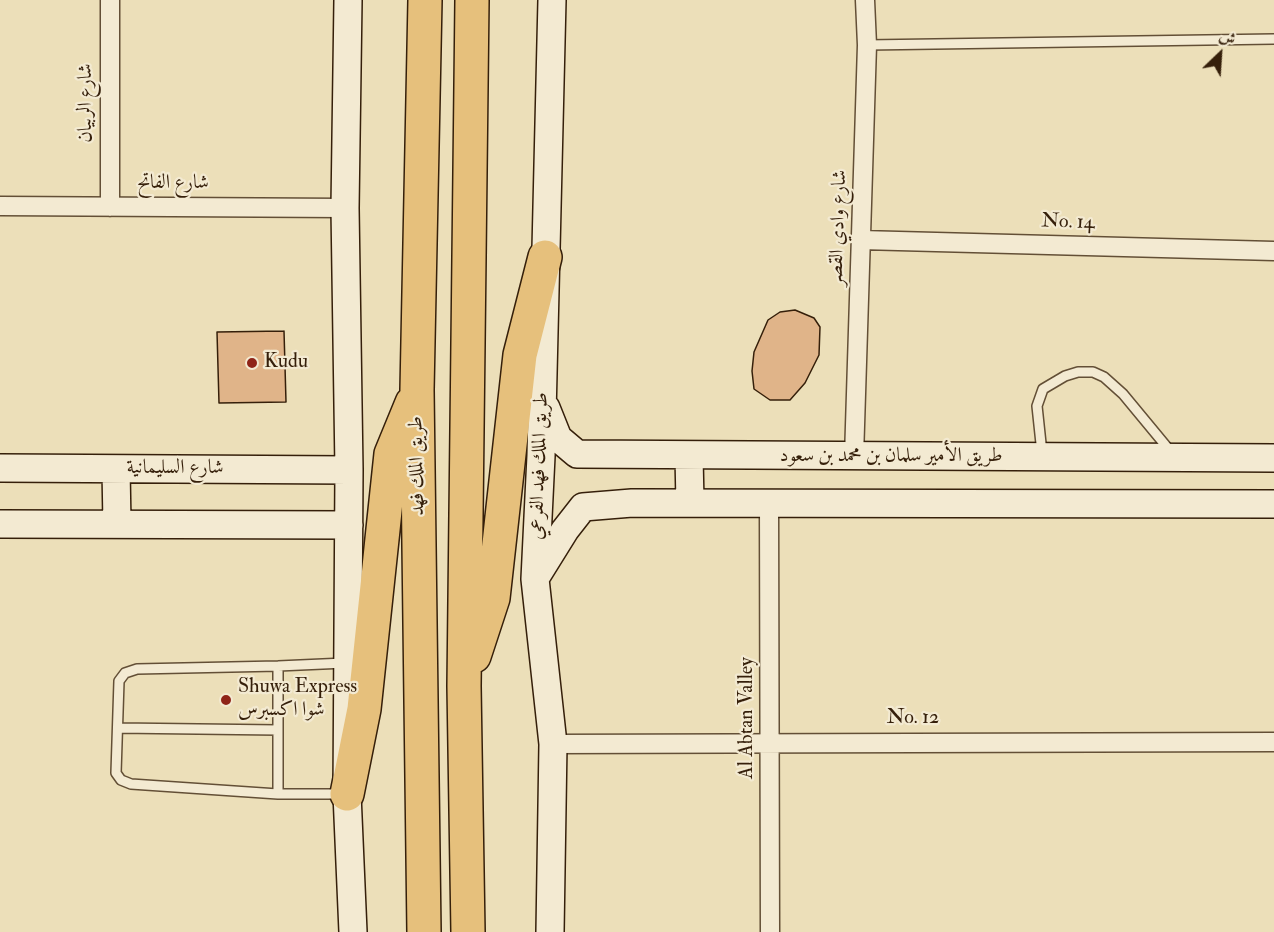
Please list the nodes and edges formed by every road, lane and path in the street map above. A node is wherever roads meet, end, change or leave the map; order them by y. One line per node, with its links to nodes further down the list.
1 (110, 0): 10 (street, شارع الربيان)
2 (348, 0): 11 (street)
3 (425, 0): 15 (highway, طريق الملك فهد)
4 (472, 0): 34 (highway)
5 (552, 0): 14 (street, طريق الملك فهد الفرعي)
6 (865, 0): 8 (street, شارع وادي القصر)
7 (1274, 39): 8 (lane)
8 (867, 45): 12 (street, شارع وادي القصر)
9 (0, 206): 10 (street, شارع الفاتح)
10 (110, 207): 11 (street, شارع الفاتح)
11 (345, 208): 24 (street)
12 (861, 240): 13 (street, No. 14); 18 (street, شارع وادي القصر)
13 (1274, 251)
14 (545, 257): 16 (street, طريق الملك فهد الفرعي); 34 (highway)
15 (417, 390): 41 (highway); 43 (highway, طريق الملك فهد)
16 (542, 397): 17 (street, طريق الأمير سلمان بن محمد بن سعود); 31 (street, طريق الملك فهد الفرعي)
17 (689, 456): 18 (street, طريق الأمير سلمان بن محمد بن سعود); 25 (street)
18 (854, 457): 19 (street, طريق الأمير سلمان بن محمد بن سعود)
19 (1043, 458): 20 (street, طريق الأمير سلمان بن محمد بن سعود); 20 (lane)
20 (1177, 458): 21 (street, طريق الأمير سلمان بن محمد بن سعود)
21 (1274, 458)
22 (0, 468): 23 (street, شارع السليمانية)
23 (116, 469): 24 (street, شارع السليمانية); 29 (street)
24 (349, 470): 30 (street)
25 (690, 503): 26 (street); 31 (street)
26 (769, 503): 27 (street); 37 (street, Al Abtan Valley)
27 (1274, 504)
28 (0, 524): 29 (street)
29 (117, 524): 30 (street)
30 (349, 525): 32 (street)
31 (535, 579): 39 (street, طريق الملك فهد الفرعي)
32 (347, 662): 33 (lane); 41 (street)
33 (278, 666): 35 (lane); 36 (lane)
34 (464, 686): 44 (highway)
35 (118, 728): 36 (lane); 40 (lane)
36 (278, 730): 40 (lane)
37 (771, 742): 38 (street, No. 12); 39 (street, No. 12); 46 (street, Al Abtan Valley)
38 (1274, 742)
39 (553, 744): 45 (street, طريق الملك فهد الفرعي)
40 (278, 794): 41 (lane)
41 (347, 794): 42 (street)
42 (353, 932)
43 (424, 932)
44 (468, 932)
45 (550, 932)
46 (770, 932)

